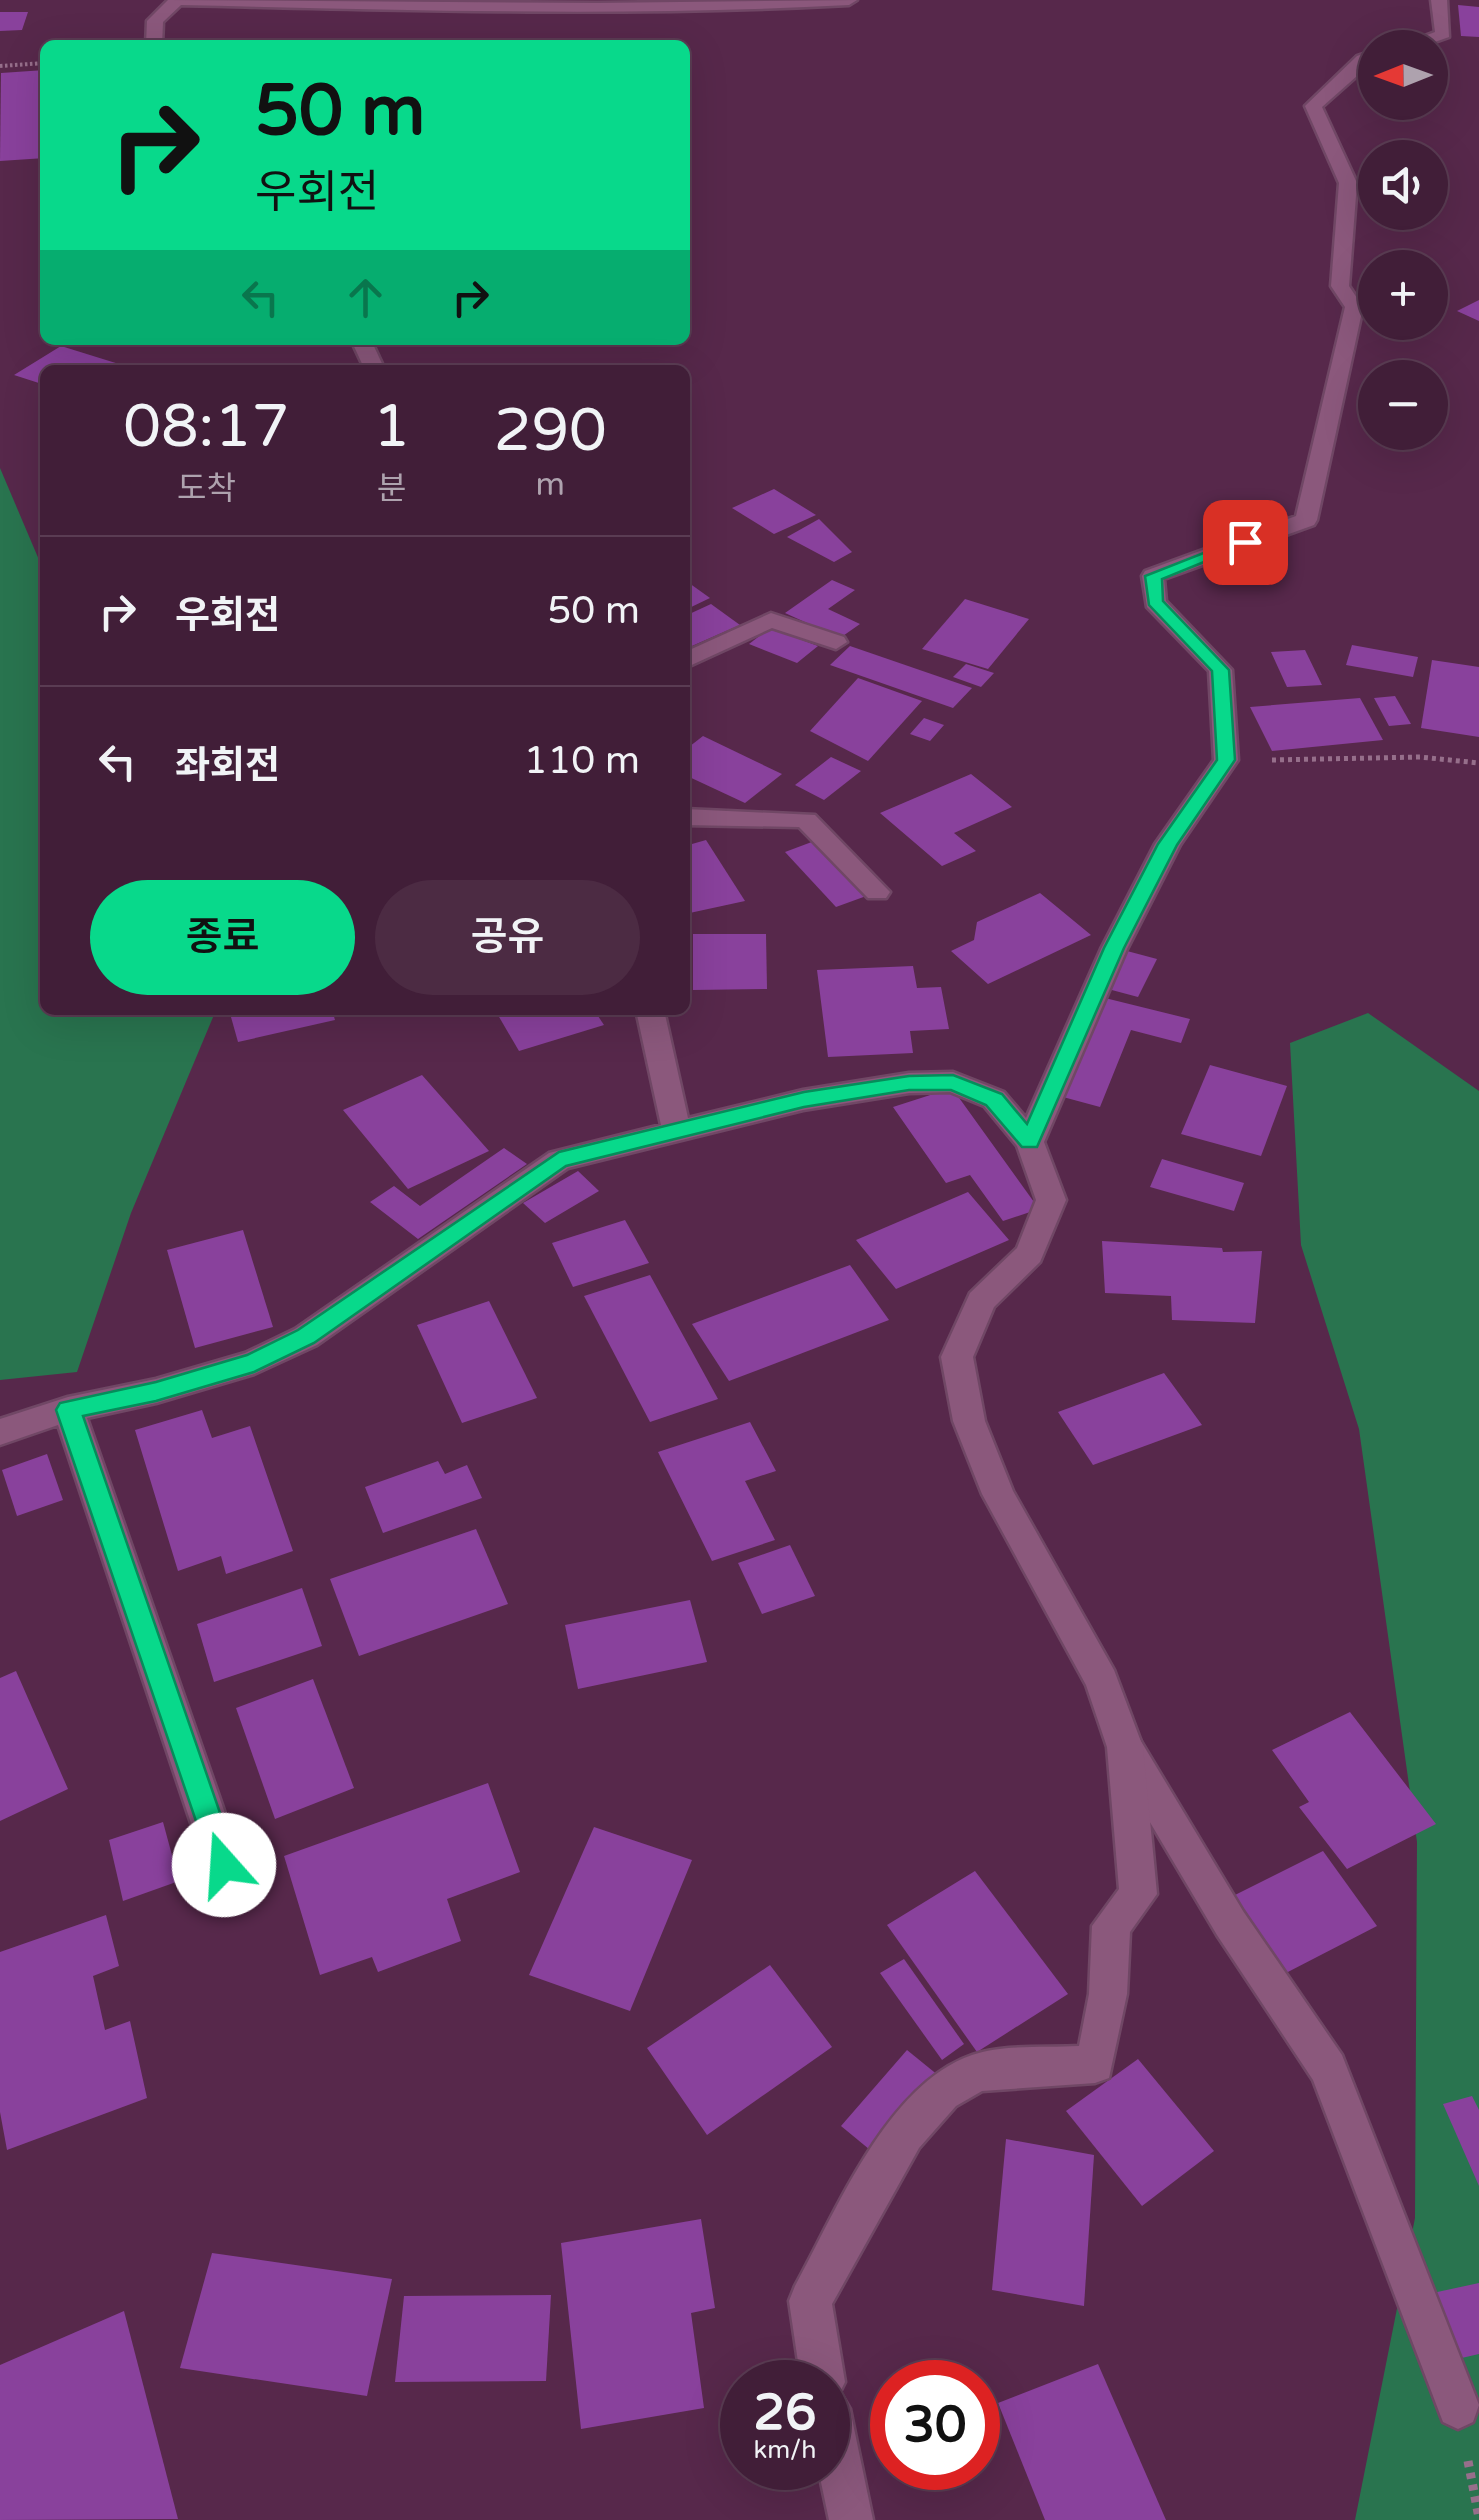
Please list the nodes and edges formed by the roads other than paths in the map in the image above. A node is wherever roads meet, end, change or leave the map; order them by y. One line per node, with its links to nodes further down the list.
1 (177, 0): 2 (street); 5 (street)
2 (849, 0)
3 (1439, 0): 4 (street)
4 (1443, 30)
5 (154, 40)
6 (1358, 64): 13 (street)
7 (836, 642): 8 (street)
8 (690, 659)
9 (690, 817): 10 (street)
10 (877, 892)
11 (651, 1015): 12 (street)
12 (678, 1131): 13 (street); 14 (street)
13 (1030, 1142): 16 (street)
14 (68, 1410): 15 (street); 17 (street)
15 (0, 1432)
16 (1125, 1747): 18 (street); 19 (street)
17 (224, 1865)
18 (819, 2360)
19 (1458, 2407)
20 (845, 2490): 21 (street)
21 (851, 2520)

